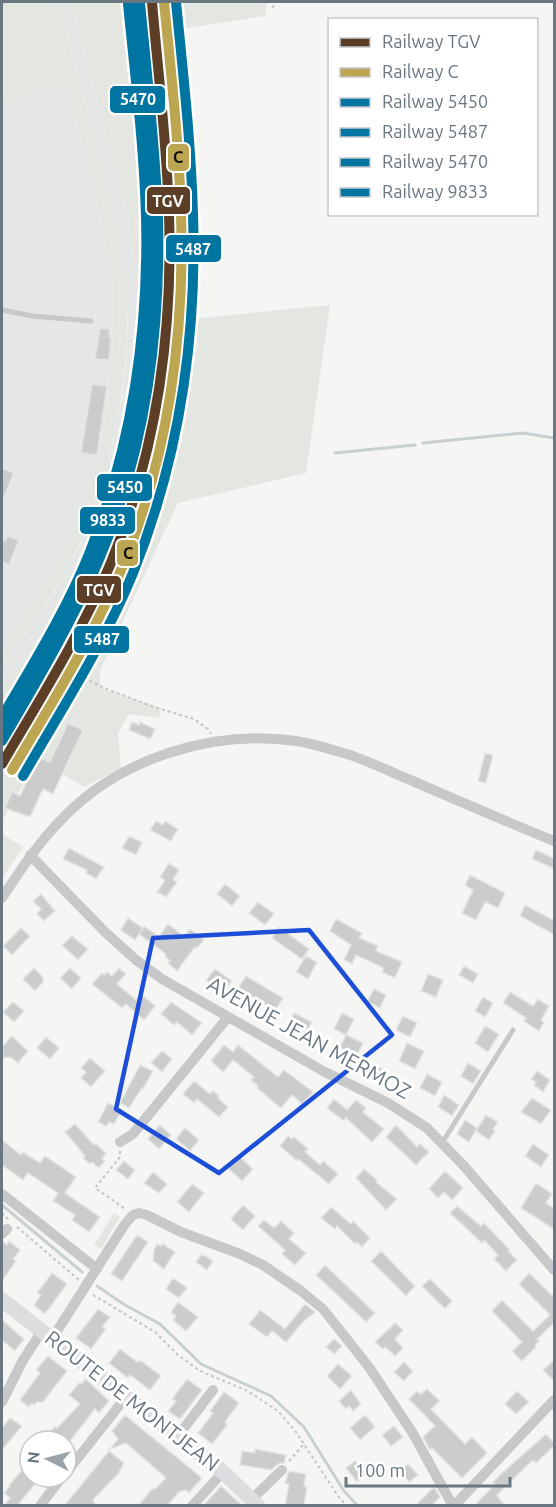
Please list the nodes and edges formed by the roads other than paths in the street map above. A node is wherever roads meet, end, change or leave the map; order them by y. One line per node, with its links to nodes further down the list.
1 (2, 310): 2 (lane)
2 (91, 321)
3 (555, 841): 4 (street)
4 (30, 855): 5 (street); 6 (street, AVENUE JEAN MERMOZ)
5 (2, 898)
6 (228, 1017): 8 (street); 9 (street, AVENUE JEAN MERMOZ)
7 (513, 1030): 9 (lane)
8 (120, 1142)
9 (442, 1143): 12 (street, AVENUE JEAN MERMOZ)
10 (2, 1194): 11 (street)
11 (97, 1269): 14 (street); 27 (street)
12 (555, 1270)
13 (2, 1300): 14 (street, ROUTE DE MONTJEAN)
14 (47, 1335): 16 (street, ROUTE DE MONTJEAN); 18 (street)
15 (213, 1390): 19 (street)
16 (126, 1397): 19 (street, ROUTE DE MONTJEAN); 20 (street)
17 (555, 1400): 27 (street)
18 (2, 1402)
19 (178, 1437): 22 (street, ROUTE DE MONTJEAN)
20 (78, 1458)
21 (282, 1470): 24 (street)
22 (223, 1472): 24 (street, ROUTE DE MONTJEAN); 26 (street)
23 (53, 1489): 25 (street)
24 (255, 1503)
25 (40, 1506)
26 (192, 1506)
27 (453, 1506)

